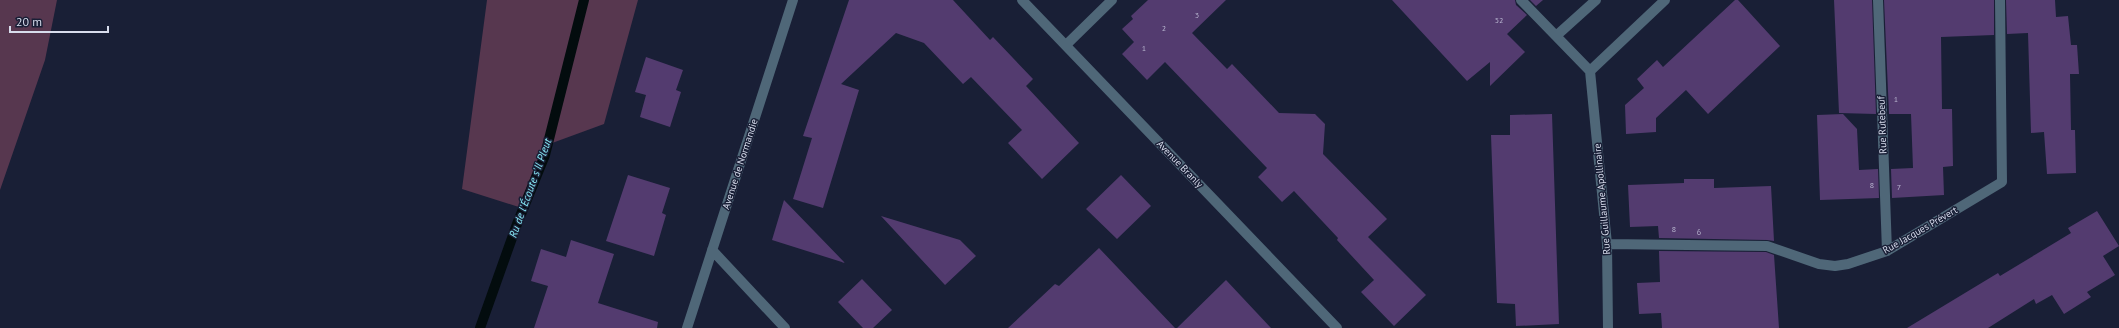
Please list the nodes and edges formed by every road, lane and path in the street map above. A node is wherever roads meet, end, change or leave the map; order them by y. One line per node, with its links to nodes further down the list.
1 (793, 0): 13 (street, Avenue de Normandie)
2 (1022, 0): 10 (street, Avenue Branly)
3 (1112, 0): 10 (street)
4 (1521, 0): 9 (street)
5 (1596, 0): 9 (street)
6 (1665, 0): 11 (street)
7 (1878, 0): 14 (street, Rue Rutebeuf)
8 (2000, 0): 14 (street, Rue Jacques Prévert)
9 (1556, 36): 11 (street)
10 (1066, 45): 17 (street, Avenue Branly)
11 (1590, 71): 12 (street, Rue Guillaume Apollinaire)
12 (1607, 244): 14 (street, Rue Jacques Prévert); 18 (street, Rue Guillaume Apollinaire)
13 (712, 250): 15 (street, Avenue de Normandie); 16 (street)
14 (1887, 251)
15 (687, 328)
16 (786, 328)
17 (1337, 328)
18 (1608, 328)

